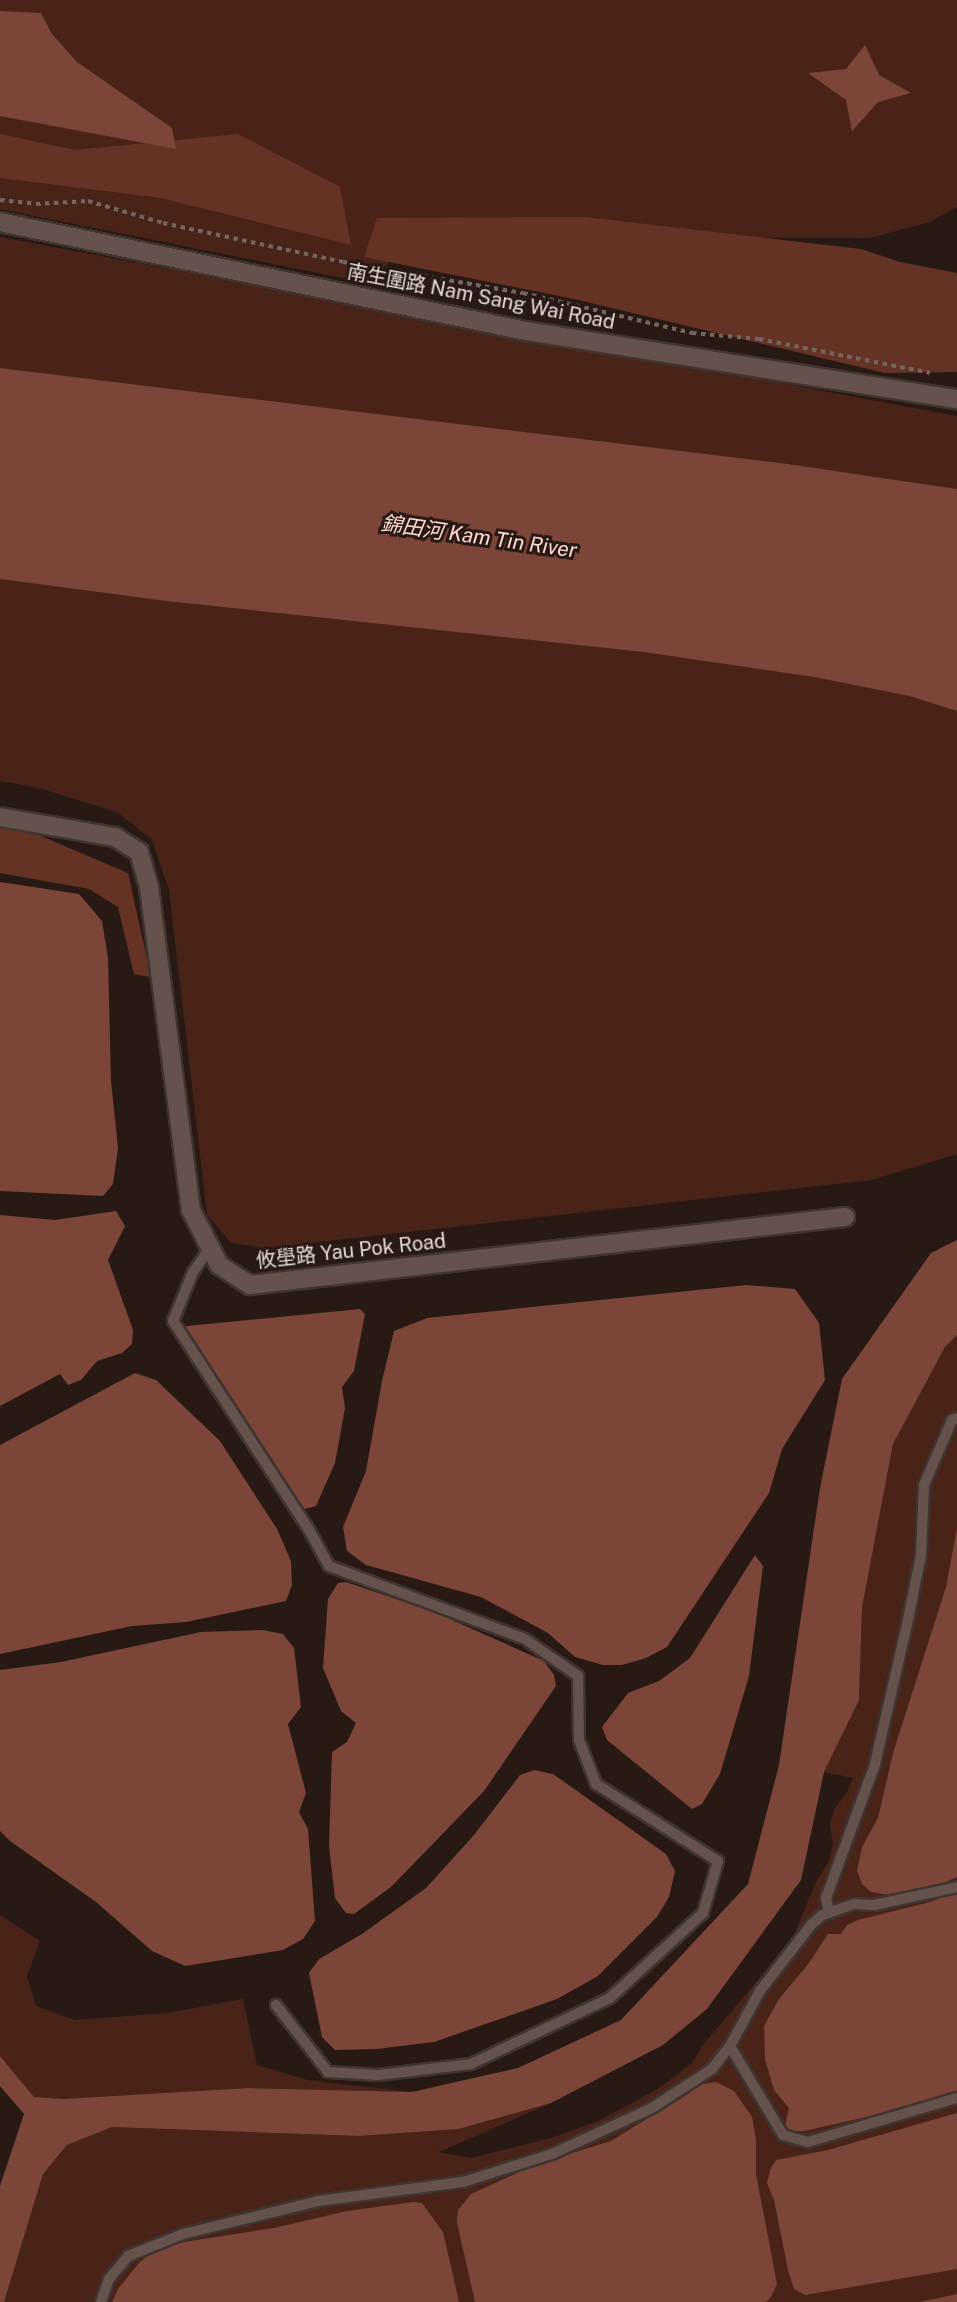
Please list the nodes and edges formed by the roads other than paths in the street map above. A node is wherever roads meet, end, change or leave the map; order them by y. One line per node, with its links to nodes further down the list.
1 (0, 222): 2 (street, 南生圍路 Nam Sang Wai Road)
2 (957, 399)
3 (0, 817): 5 (street, 攸壆路 Yau Pok Road)
4 (844, 1217): 5 (street, 攸壆路 Yau Pok Road)
5 (210, 1248): 9 (lane)
6 (957, 1418): 8 (lane)
7 (957, 1887): 8 (lane)
8 (829, 1913): 10 (lane)
9 (276, 2005)
10 (730, 2046): 11 (lane); 12 (lane)
11 (957, 2098)
12 (101, 2302)

